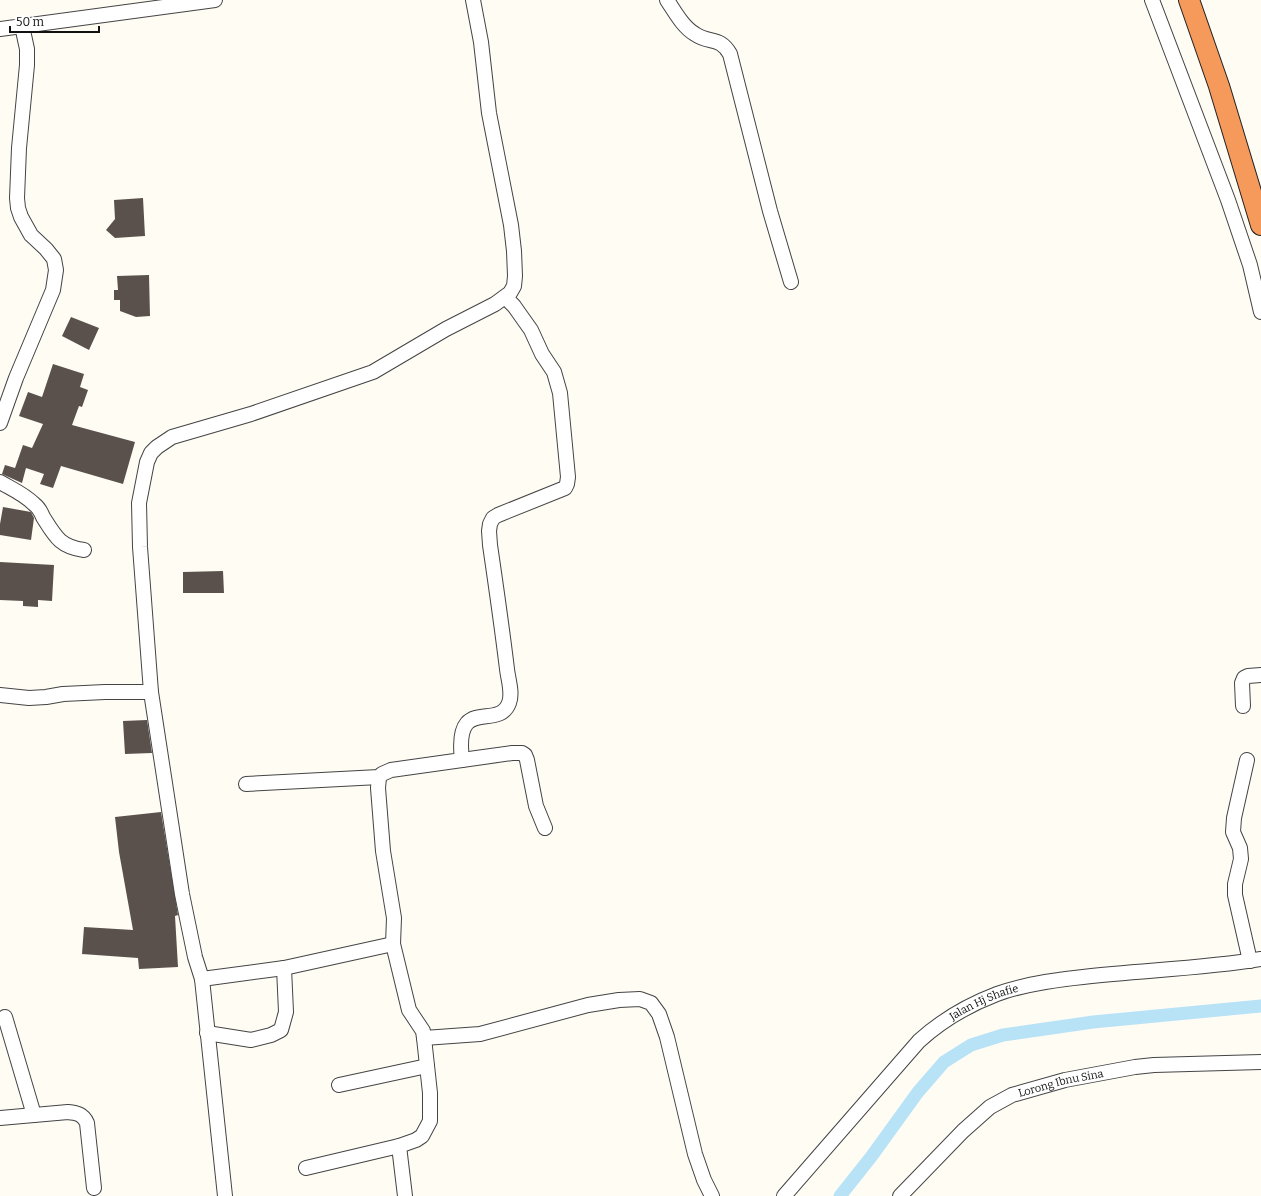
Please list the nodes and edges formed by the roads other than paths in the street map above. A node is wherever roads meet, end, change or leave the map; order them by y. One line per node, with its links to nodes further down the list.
1 (214, 0): 6 (street)
2 (473, 0): 10 (street)
3 (667, 0): 9 (street)
4 (1152, 0): 11 (street)
5 (1189, 0): 8 (highway)
6 (22, 26): 7 (street); 12 (street)
7 (0, 29)
8 (1261, 225)
9 (791, 282)
10 (505, 298): 16 (street); 19 (street)
11 (1261, 312)
12 (0, 423)
13 (0, 482): 14 (street)
14 (84, 550)
15 (1261, 675): 18 (street)
16 (151, 692): 17 (street); 27 (street)
17 (0, 695)
18 (1243, 706)
19 (462, 760): 21 (street); 23 (street)
20 (1247, 760): 25 (street)
21 (379, 777): 22 (street); 24 (street)
22 (246, 784)
23 (545, 828)
24 (393, 944): 26 (street); 30 (street)
25 (1255, 960): 42 (street, Jalan Hj Shafie)
26 (284, 968): 27 (street); 29 (street)
27 (202, 980): 29 (street)
28 (5, 1017): 34 (street)
29 (207, 1033): 39 (street)
30 (424, 1038): 32 (street); 41 (street)
31 (1261, 1062): 43 (street, Lorong Ibnu Sina)
32 (427, 1066): 33 (street); 36 (street)
33 (339, 1085)
34 (34, 1115): 35 (street); 38 (street)
35 (0, 1118)
36 (399, 1146): 37 (street); 40 (street)
37 (306, 1168)
38 (94, 1188)
39 (225, 1196)
40 (405, 1196)
41 (712, 1196)
42 (784, 1196)
43 (900, 1196)

